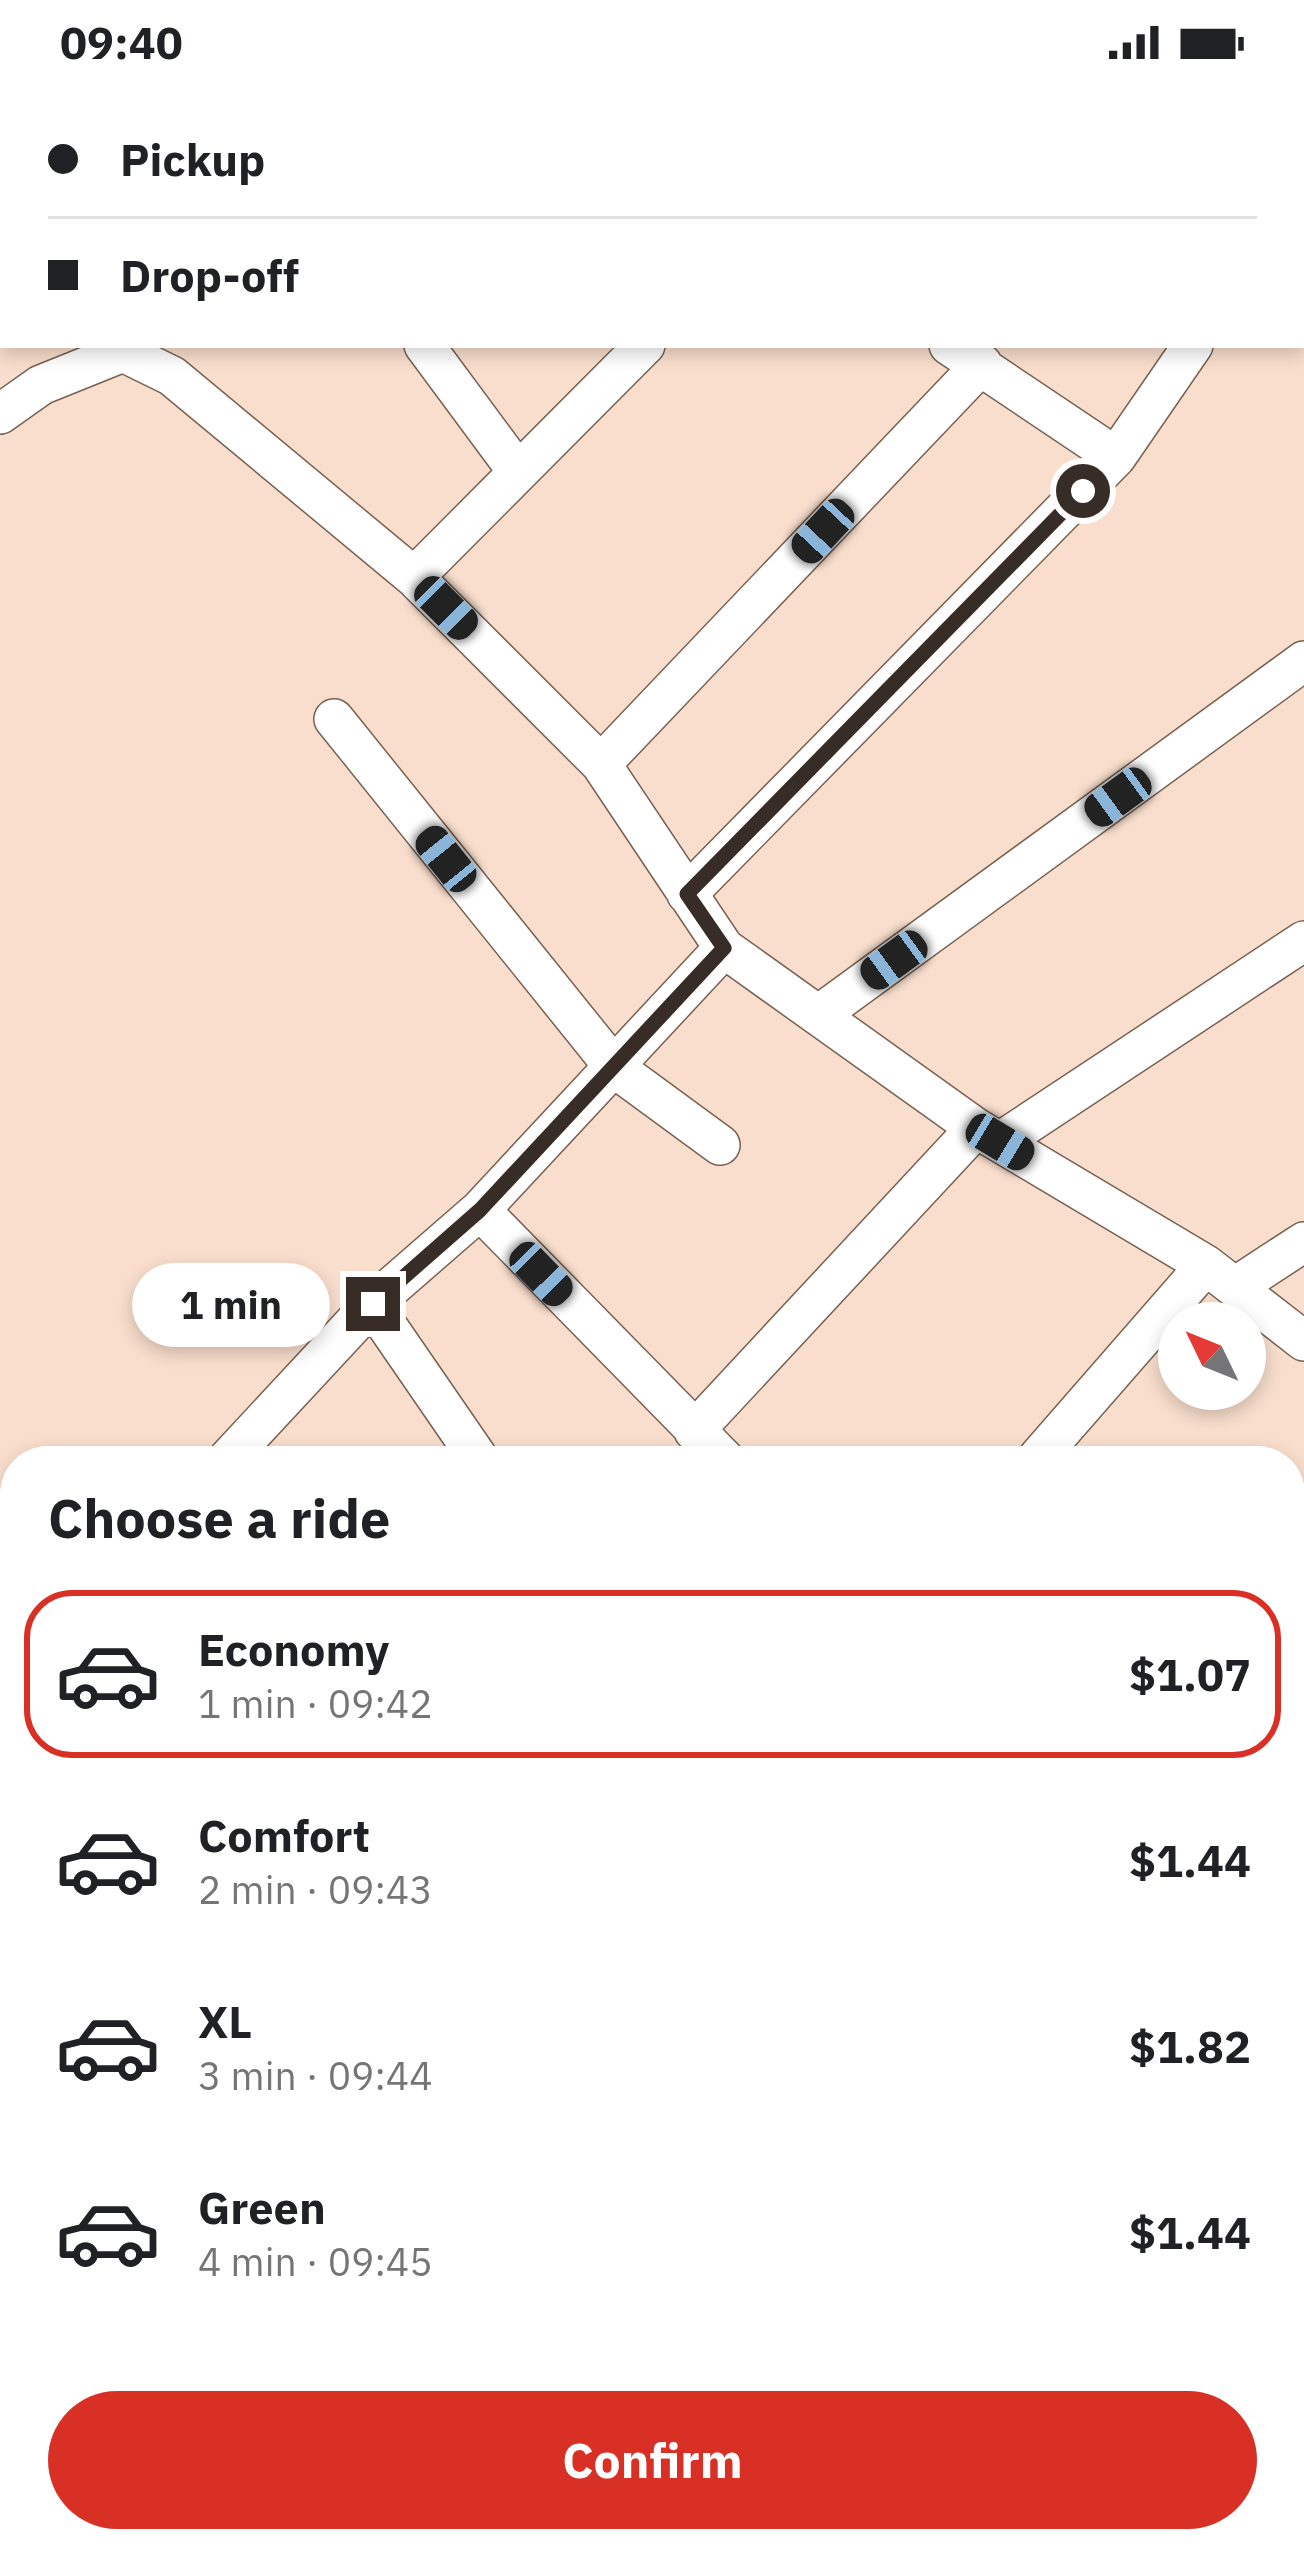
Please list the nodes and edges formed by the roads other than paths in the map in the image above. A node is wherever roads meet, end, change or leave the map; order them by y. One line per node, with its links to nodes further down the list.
1 (426, 348): 7 (street)
2 (642, 348): 7 (street)
3 (1191, 348): 6 (street)
4 (966, 355): 6 (street); 11 (street)
5 (0, 414): 8 (street)
6 (1117, 457): 12 (street)
7 (518, 472): 8 (street)
8 (414, 577): 11 (street)
9 (1304, 661): 15 (street)
10 (334, 719): 16 (street)
11 (601, 764): 12 (street)
12 (687, 894): 14 (street)
13 (1304, 941): 17 (street)
14 (724, 948): 15 (street); 16 (street)
15 (820, 1014): 17 (street)
16 (615, 1068): 18 (street); 19 (street)
17 (988, 1135): 21 (street); 24 (street)
18 (720, 1145)
19 (480, 1210): 22 (street); 24 (street)
20 (1304, 1242): 21 (street)
21 (1220, 1276): 23 (street); 28 (street)
22 (373, 1304): 25 (street); 26 (street)
23 (1304, 1341)
24 (694, 1431): 27 (street)
25 (240, 1446)
26 (470, 1446)
27 (710, 1446)
28 (1050, 1446)

